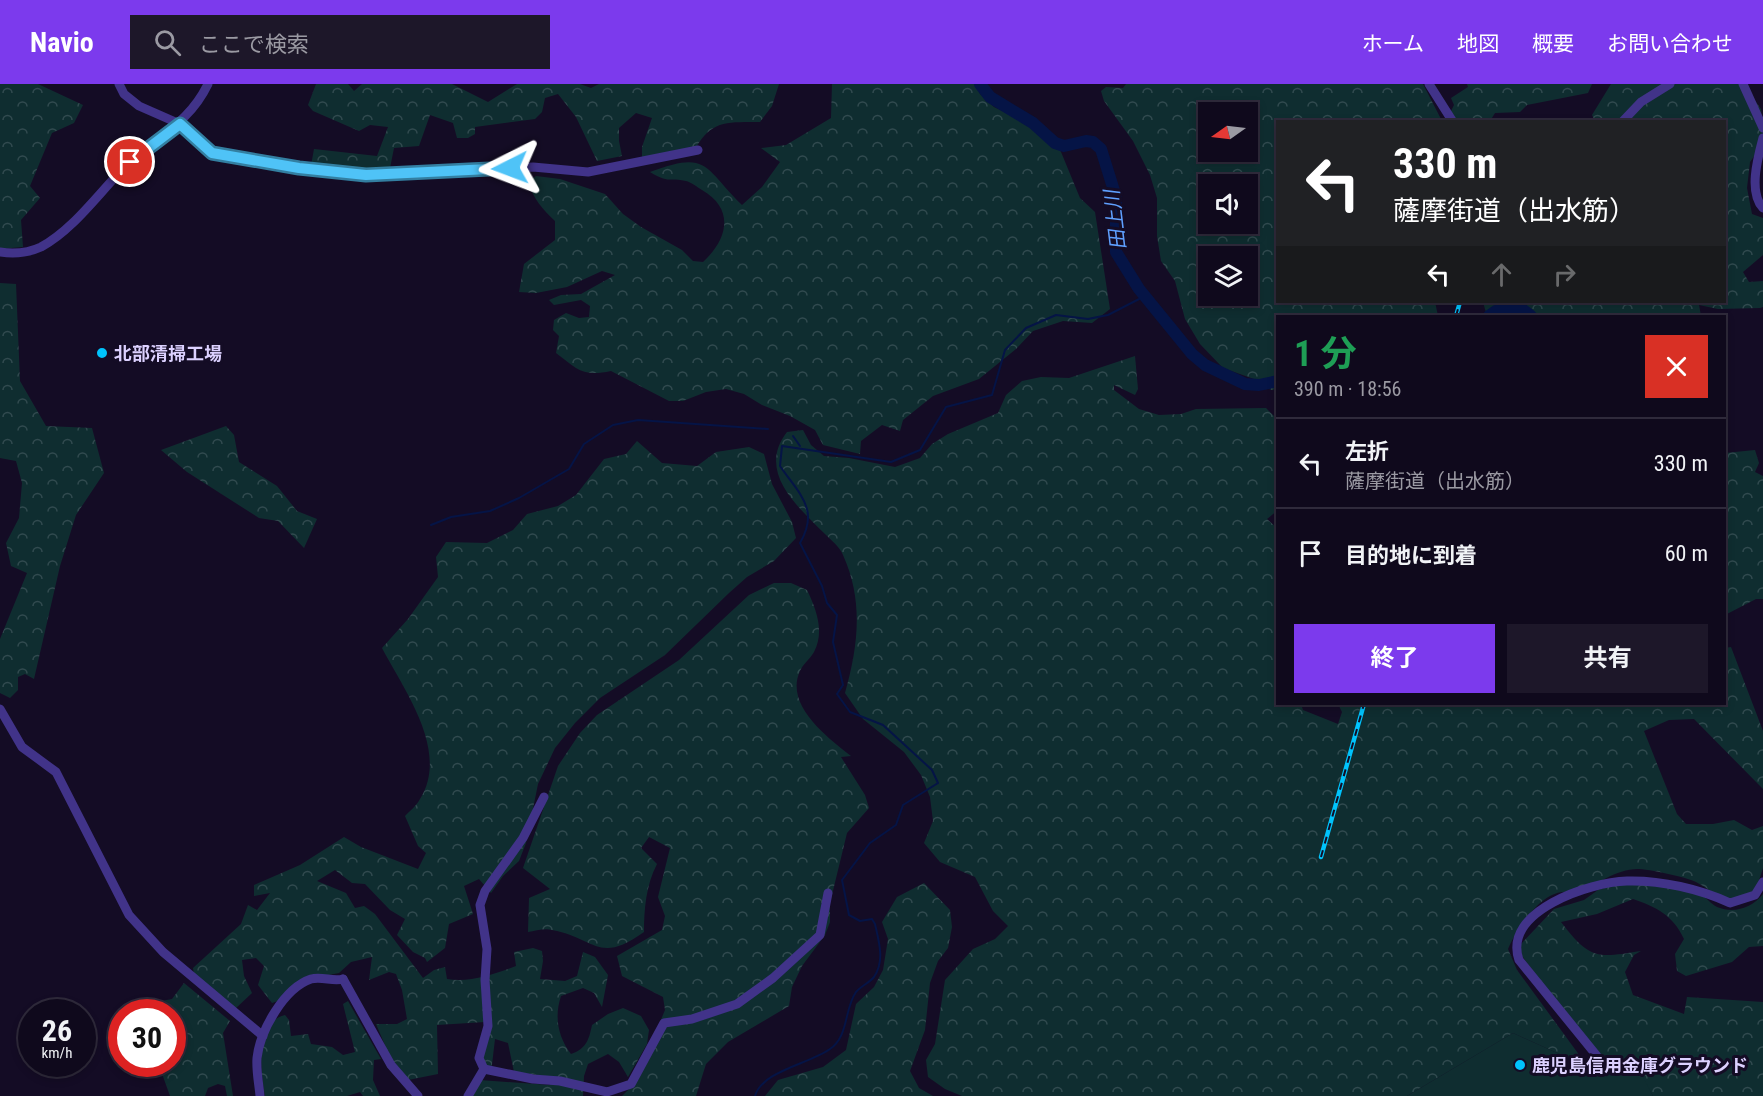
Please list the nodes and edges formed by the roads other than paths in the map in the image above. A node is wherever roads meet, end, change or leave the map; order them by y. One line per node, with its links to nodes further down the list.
1 (119, 84): 8 (street)
2 (208, 84): 8 (street)
3 (1429, 84): 6 (street)
4 (1671, 84): 7 (street)
5 (1743, 84): 9 (street)
6 (1452, 120)
7 (1624, 120)
8 (180, 124): 11 (street); 13 (street)
9 (1763, 128)
10 (1763, 138): 12 (street)
11 (698, 150)
12 (1763, 208)
13 (0, 252)
14 (0, 709): 18 (street)
15 (544, 797): 20 (street)
16 (1763, 882): 19 (street)
17 (828, 893): 20 (street)
18 (263, 1036): 21 (street); 22 (street)
19 (1596, 1060)
20 (484, 1069): 23 (street)
21 (260, 1096)
22 (418, 1096)
23 (468, 1096)

